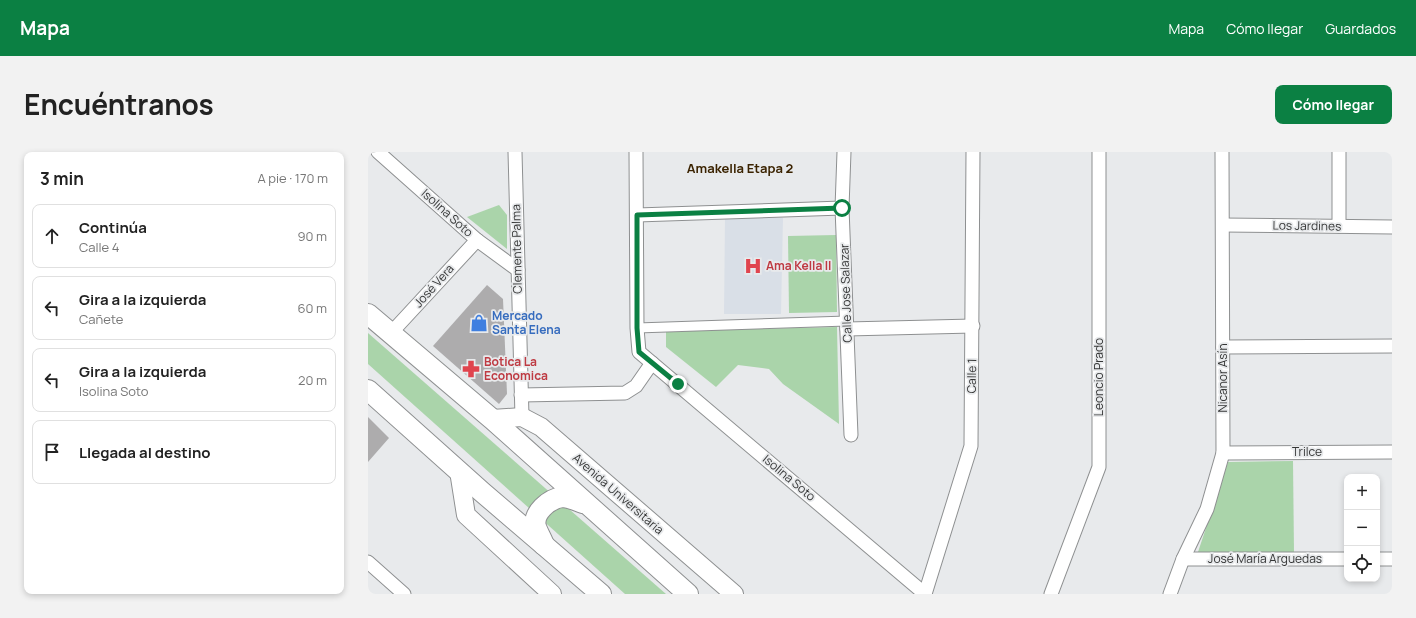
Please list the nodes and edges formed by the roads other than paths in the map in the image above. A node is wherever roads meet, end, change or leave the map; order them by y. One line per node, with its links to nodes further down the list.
1 (378, 152): 14 (street, Isolina Soto)
2 (515, 152): 15 (street, Clemente Palma)
3 (636, 152): 10 (street, Isolina Soto)
4 (844, 152): 9 (street, Calle Jose Salazar)
5 (973, 152): 18 (street, Calle 1)
6 (1100, 152): 45 (street, Leoncio Prado)
7 (1222, 152): 11 (street, Nicanor Asín)
8 (1339, 152): 12 (street)
9 (842, 208): 10 (street); 17 (street, Calle Jose Salazar)
10 (637, 215): 19 (street, Isolina Soto)
11 (1223, 225): 12 (street, Los Jardines); 22 (street, Nicanor Asín)
12 (1339, 226): 13 (street, Los Jardines)
13 (1392, 227)
14 (477, 240): 15 (street, Isolina Soto); 20 (street, José Vera)
15 (518, 270): 25 (street, Clemente Palma)
16 (368, 314): 20 (main road)
17 (847, 325): 18 (street); 19 (street); 28 (street, Calle Jose Salazar)
18 (973, 326): 44 (street, Calle 1)
19 (637, 328): 23 (street, Isolina Soto)
20 (391, 333): 27 (main road)
21 (1392, 346): 22 (street)
22 (1223, 347): 30 (street, Nicanor Asín)
23 (652, 363): 25 (street); 44 (street, Isolina Soto)
24 (368, 390): 31 (main road)
25 (521, 396): 26 (street, Clemente Palma)
26 (522, 417): 27 (main road); 43 (main road, Avenida Universitaria)
27 (492, 419): 32 (main road)
28 (850, 434)
29 (1392, 452): 30 (street, Trilce)
30 (1223, 453): 34 (street, Nicanor Asín)
31 (458, 471): 33 (main road); 40 (main road)
32 (587, 504): 33 (main road); 42 (main road)
33 (545, 546): 41 (main road)
34 (1184, 559): 35 (street, José María Arguedas); 46 (street, Nicanor Asín)
35 (1344, 559)
36 (1380, 559): 37 (street)
37 (1392, 559)
38 (368, 562): 39 (street)
39 (404, 594)
40 (552, 594)
41 (601, 594)
42 (688, 594)
43 (734, 594)
44 (925, 594)
45 (1051, 594)
46 (1170, 594)

